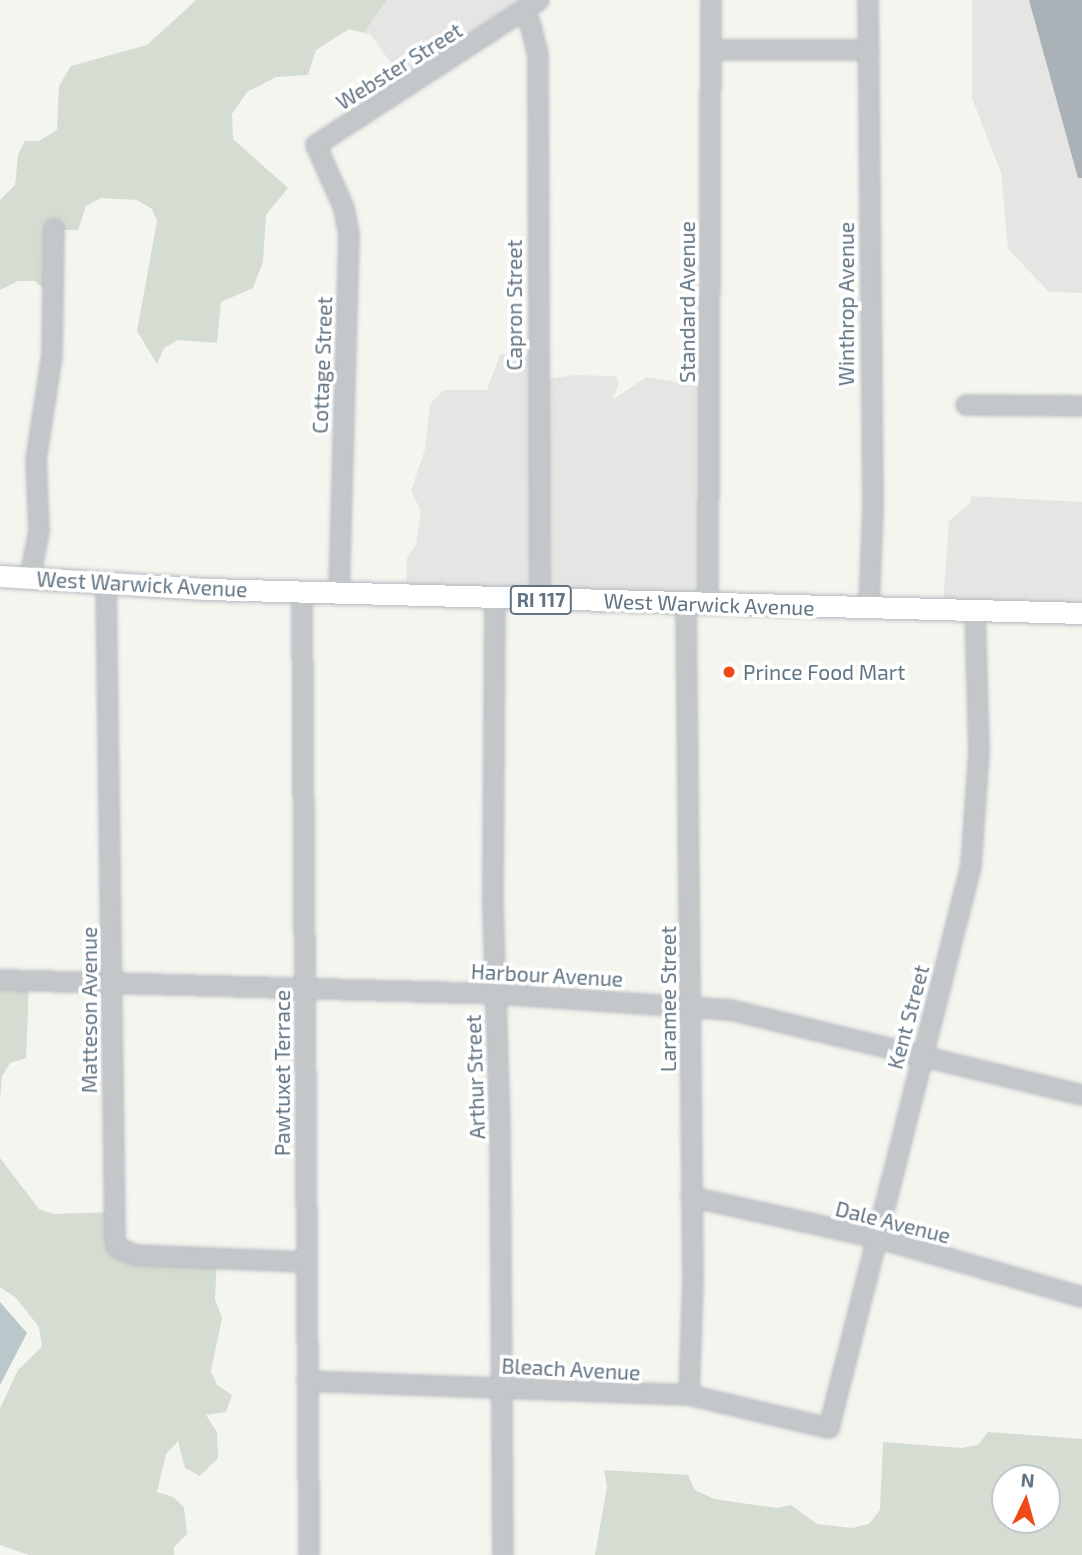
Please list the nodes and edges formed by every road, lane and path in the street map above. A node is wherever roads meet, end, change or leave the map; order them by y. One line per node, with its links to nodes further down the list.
1 (539, 0): 4 (street, Webster Street)
2 (711, 0): 5 (street, Standard Avenue)
3 (868, 0): 6 (street, Winthrop Avenue)
4 (523, 14): 7 (street, Webster Street); 17 (street, Capron Street)
5 (713, 50): 6 (street); 19 (street, Standard Avenue)
6 (869, 50): 20 (street, Winthrop Avenue)
7 (316, 145): 15 (street, Cottage Street)
8 (54, 229): 12 (street)
9 (966, 405): 10 (street)
10 (1082, 406)
11 (0, 576): 12 (main road, West Warwick Avenue / RI 117)
12 (30, 578): 13 (main road, West Warwick Avenue / RI 117)
13 (106, 584): 14 (main road, West Warwick Avenue / RI 117); 24 (street, Matteson Avenue)
14 (302, 591): 15 (main road, West Warwick Avenue / RI 117); 25 (street, Pawtuxet Terrace)
15 (339, 593): 16 (main road, West Warwick Avenue / RI 117)
16 (495, 597): 17 (main road, West Warwick Avenue / RI 117); 26 (street, Arthur Street)
17 (540, 600): 18 (main road, West Warwick Avenue / RI 117)
18 (686, 603): 19 (main road, West Warwick Avenue / RI 117); 27 (street, Laramee Street)
19 (708, 604): 20 (main road, West Warwick Avenue / RI 117)
20 (869, 608): 21 (main road, West Warwick Avenue / RI 117)
21 (975, 610): 22 (main road, West Warwick Avenue / RI 117); 28 (street, Kent Street)
22 (1082, 613)
23 (0, 980): 24 (street, Harbour Avenue)
24 (112, 984): 25 (street, Harbour Avenue); 32 (street, Matteson Avenue)
25 (306, 991): 26 (street, Harbour Avenue); 32 (street, Pawtuxet Terrace)
26 (496, 995): 27 (street, Harbour Avenue); 35 (street, Arthur Street)
27 (690, 1006): 28 (street, Harbour Avenue); 30 (street, Laramee Street)
28 (921, 1056): 29 (street, Harbour Avenue); 31 (street, Kent Street)
29 (1082, 1095)
30 (691, 1197): 31 (street, Dale Avenue); 36 (street, Laramee Street)
31 (878, 1238): 33 (street, Dale Avenue); 37 (street, Kent Street)
32 (304, 1262): 34 (street, Pawtuxet Terrace)
33 (1082, 1297)
34 (307, 1381): 35 (street, Bleach Avenue); 38 (street, Pawtuxet Terrace)
35 (500, 1388): 36 (street, Bleach Avenue); 39 (street, Arthur Street)
36 (689, 1395): 37 (street, Bleach Avenue)
37 (829, 1429)
38 (309, 1555)
39 (503, 1555)

